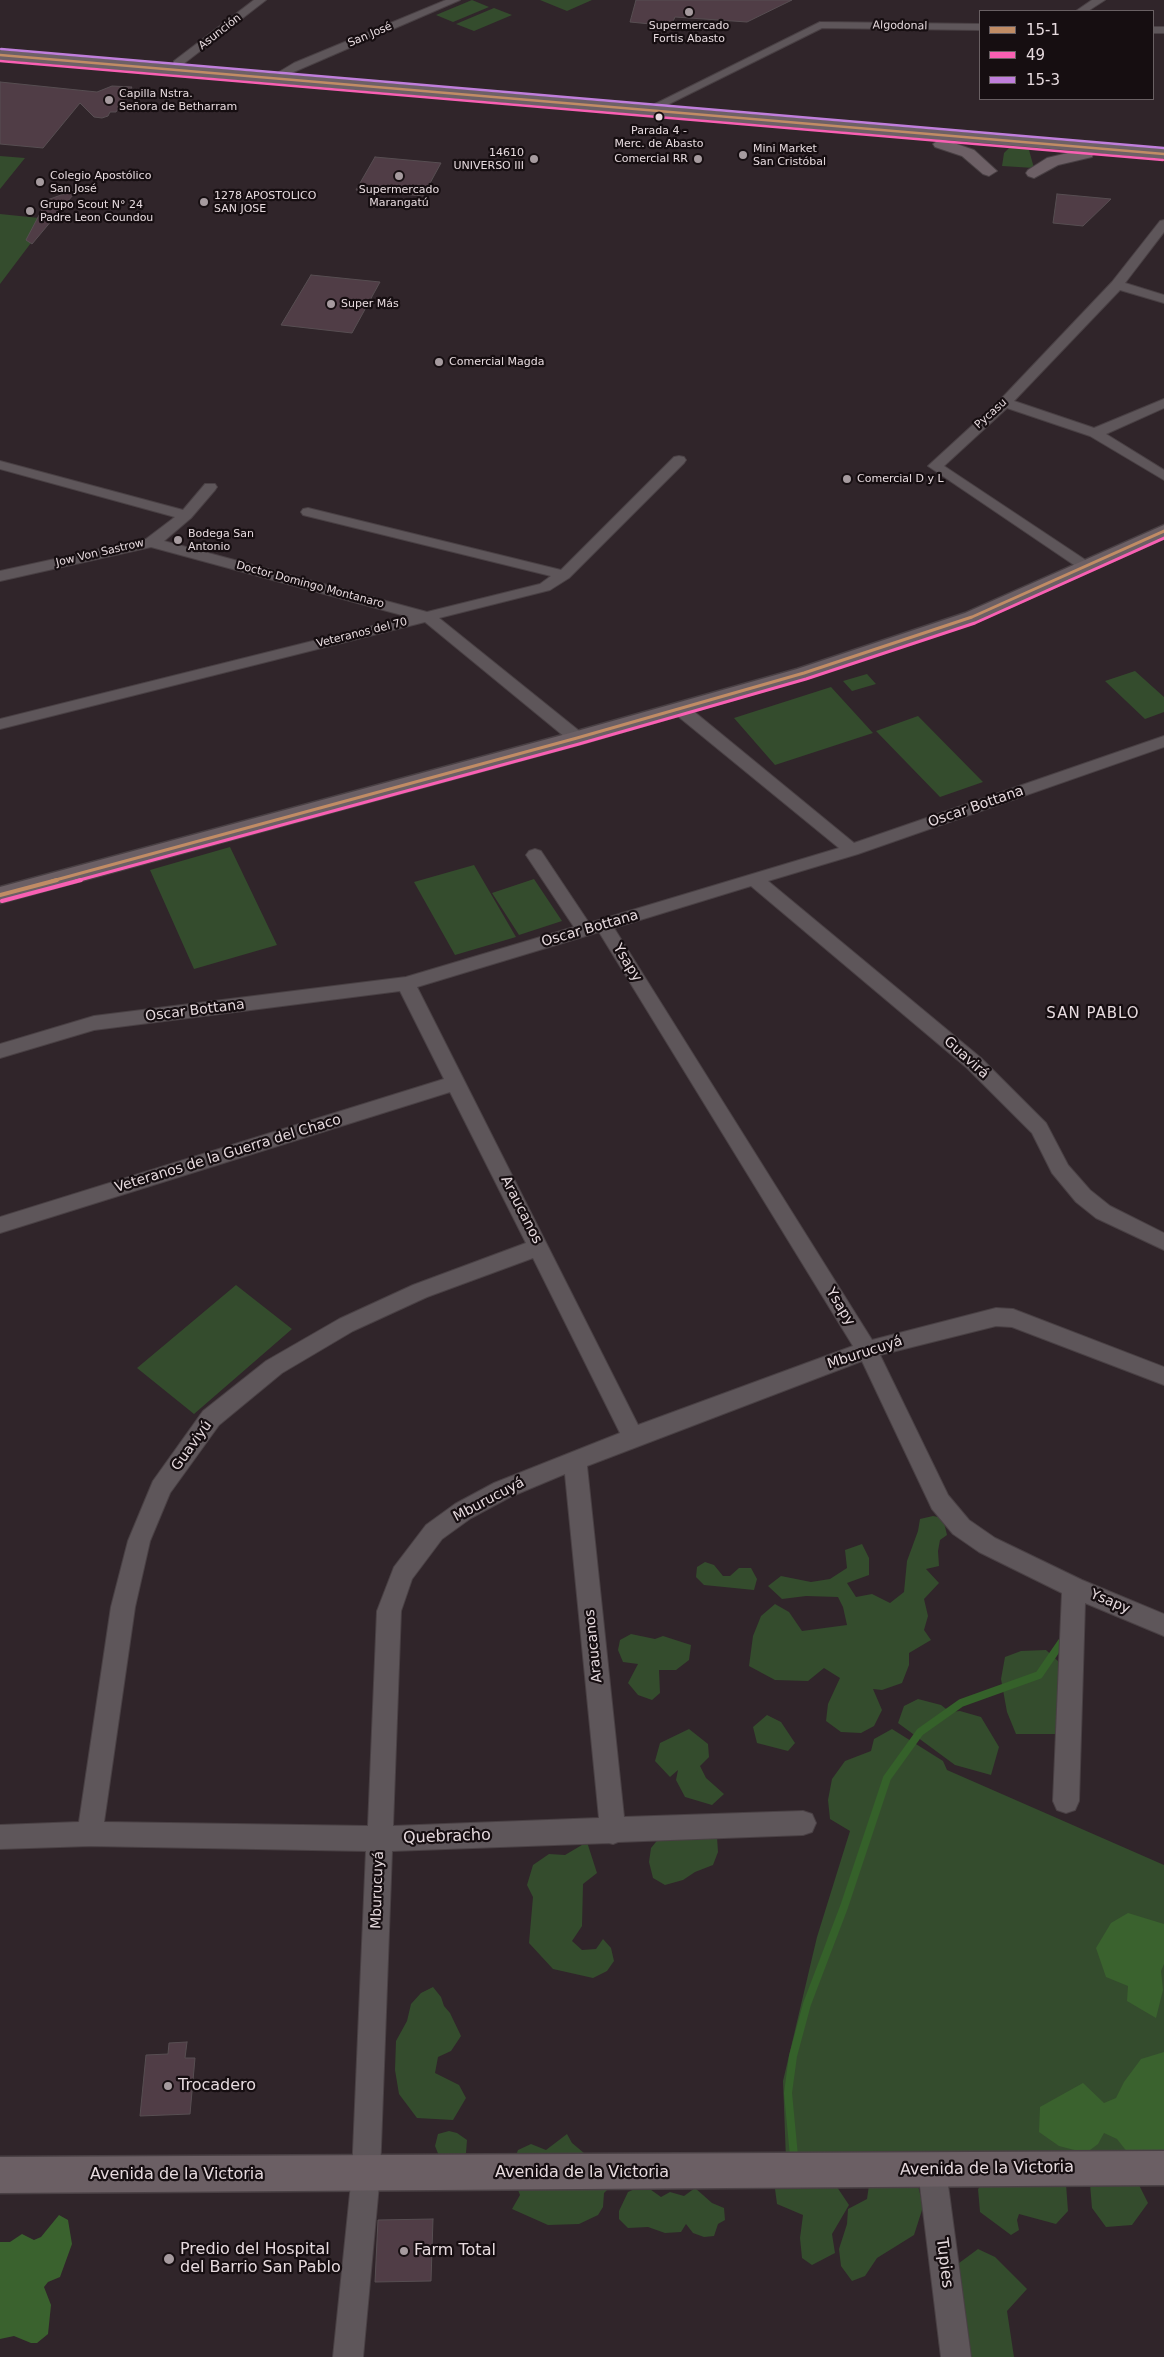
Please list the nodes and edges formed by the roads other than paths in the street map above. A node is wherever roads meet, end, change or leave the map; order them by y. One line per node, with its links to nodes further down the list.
1 (261, 0): 8 (street, Asunción)
2 (455, 0): 9 (street, San José)
3 (1100, 0): 4 (street)
4 (1083, 10)
5 (979, 27): 13 (street, Algodonal)
6 (0, 49): 8 (highway)
7 (0, 55): 11 (highway)
8 (178, 63): 9 (highway)
9 (285, 72): 10 (highway)
10 (390, 81): 11 (highway); 12 (highway)
11 (494, 96): 12 (highway); 14 (highway)
12 (596, 98): 13 (highway)
13 (661, 104): 15 (highway)
14 (873, 130): 15 (highway); 19 (highway)
15 (1035, 138): 16 (highway); 17 (highway)
16 (1164, 148)
17 (1121, 150): 18 (highway); 20 (highway)
18 (1164, 154)
19 (989, 171)
20 (1034, 173)
21 (1164, 224): 22 (street, Pycasu)
22 (1117, 285): 23 (street); 24 (street, Pycasu)
23 (1164, 299)
24 (1005, 403): 26 (street); 35 (street, Pycasu)
25 (1164, 403): 26 (street)
26 (1095, 433): 29 (street)
27 (679, 460): 36 (street, Veteranos del 70)
28 (0, 465): 32 (street)
29 (1164, 476)
30 (210, 487): 32 (street, Jow Von Sastrow)
31 (308, 512): 36 (street)
32 (186, 515): 34 (street, Jow Von Sastrow)
33 (1164, 530): 35 (main road)
34 (151, 542): 37 (street, Jow Von Sastrow); 38 (street, Doctor Domingo Montanaro)
35 (1085, 566): 39 (main road)
36 (564, 575): 38 (street, Veteranos del 70)
37 (0, 576)
38 (428, 617): 40 (street, Veteranos del 70); 41 (street, Doctor Domingo Montanaro)
39 (680, 709): 41 (main road); 43 (street)
40 (0, 724)
41 (577, 738): 46 (main road)
42 (1164, 741): 43 (street, Oscar Bottana)
43 (852, 850): 45 (street, Oscar Bottana)
44 (535, 855): 47 (street, Ysapy)
45 (755, 880): 47 (street, Oscar Bottana); 52 (street, Guavirá)
46 (0, 895)
47 (594, 928): 48 (street, Oscar Bottana); 54 (street, Ysapy)
48 (406, 984): 49 (street, Oscar Bottana); 50 (street, Araucanos)
49 (0, 1051)
50 (456, 1083): 51 (street, Veteranos de la Guerra del Chaco); 53 (street, Araucanos)
51 (0, 1225)
52 (1164, 1242)
53 (539, 1247): 56 (street, Araucanos); 63 (street, Guaviyú)
54 (867, 1350): 55 (street, Mburucuyá); 56 (street, Mburucuyá); 58 (street, Ysapy)
55 (1164, 1376)
56 (633, 1437): 57 (street, Mburucuyá)
57 (575, 1461): 62 (street, Araucanos); 65 (street, Mburucuyá)
58 (1074, 1587): 59 (street, Ysapy); 60 (street)
59 (1164, 1625)
60 (1066, 1801)
61 (803, 1823): 62 (street, Quebracho)
62 (613, 1832): 65 (street, Quebracho)
63 (90, 1834): 64 (street, Quebracho); 65 (street, Quebracho)
64 (0, 1837)
65 (380, 1839): 68 (street, Mburucuyá)
66 (1164, 2168): 67 (main road, Avenida de la Victoria)
67 (932, 2170): 68 (main road, Avenida de la Victoria); 71 (street, Tupies)
68 (366, 2174): 69 (main road, Avenida de la Victoria); 70 (street, Mburucuyá)
69 (0, 2176)
70 (348, 2357)
71 (956, 2357)

